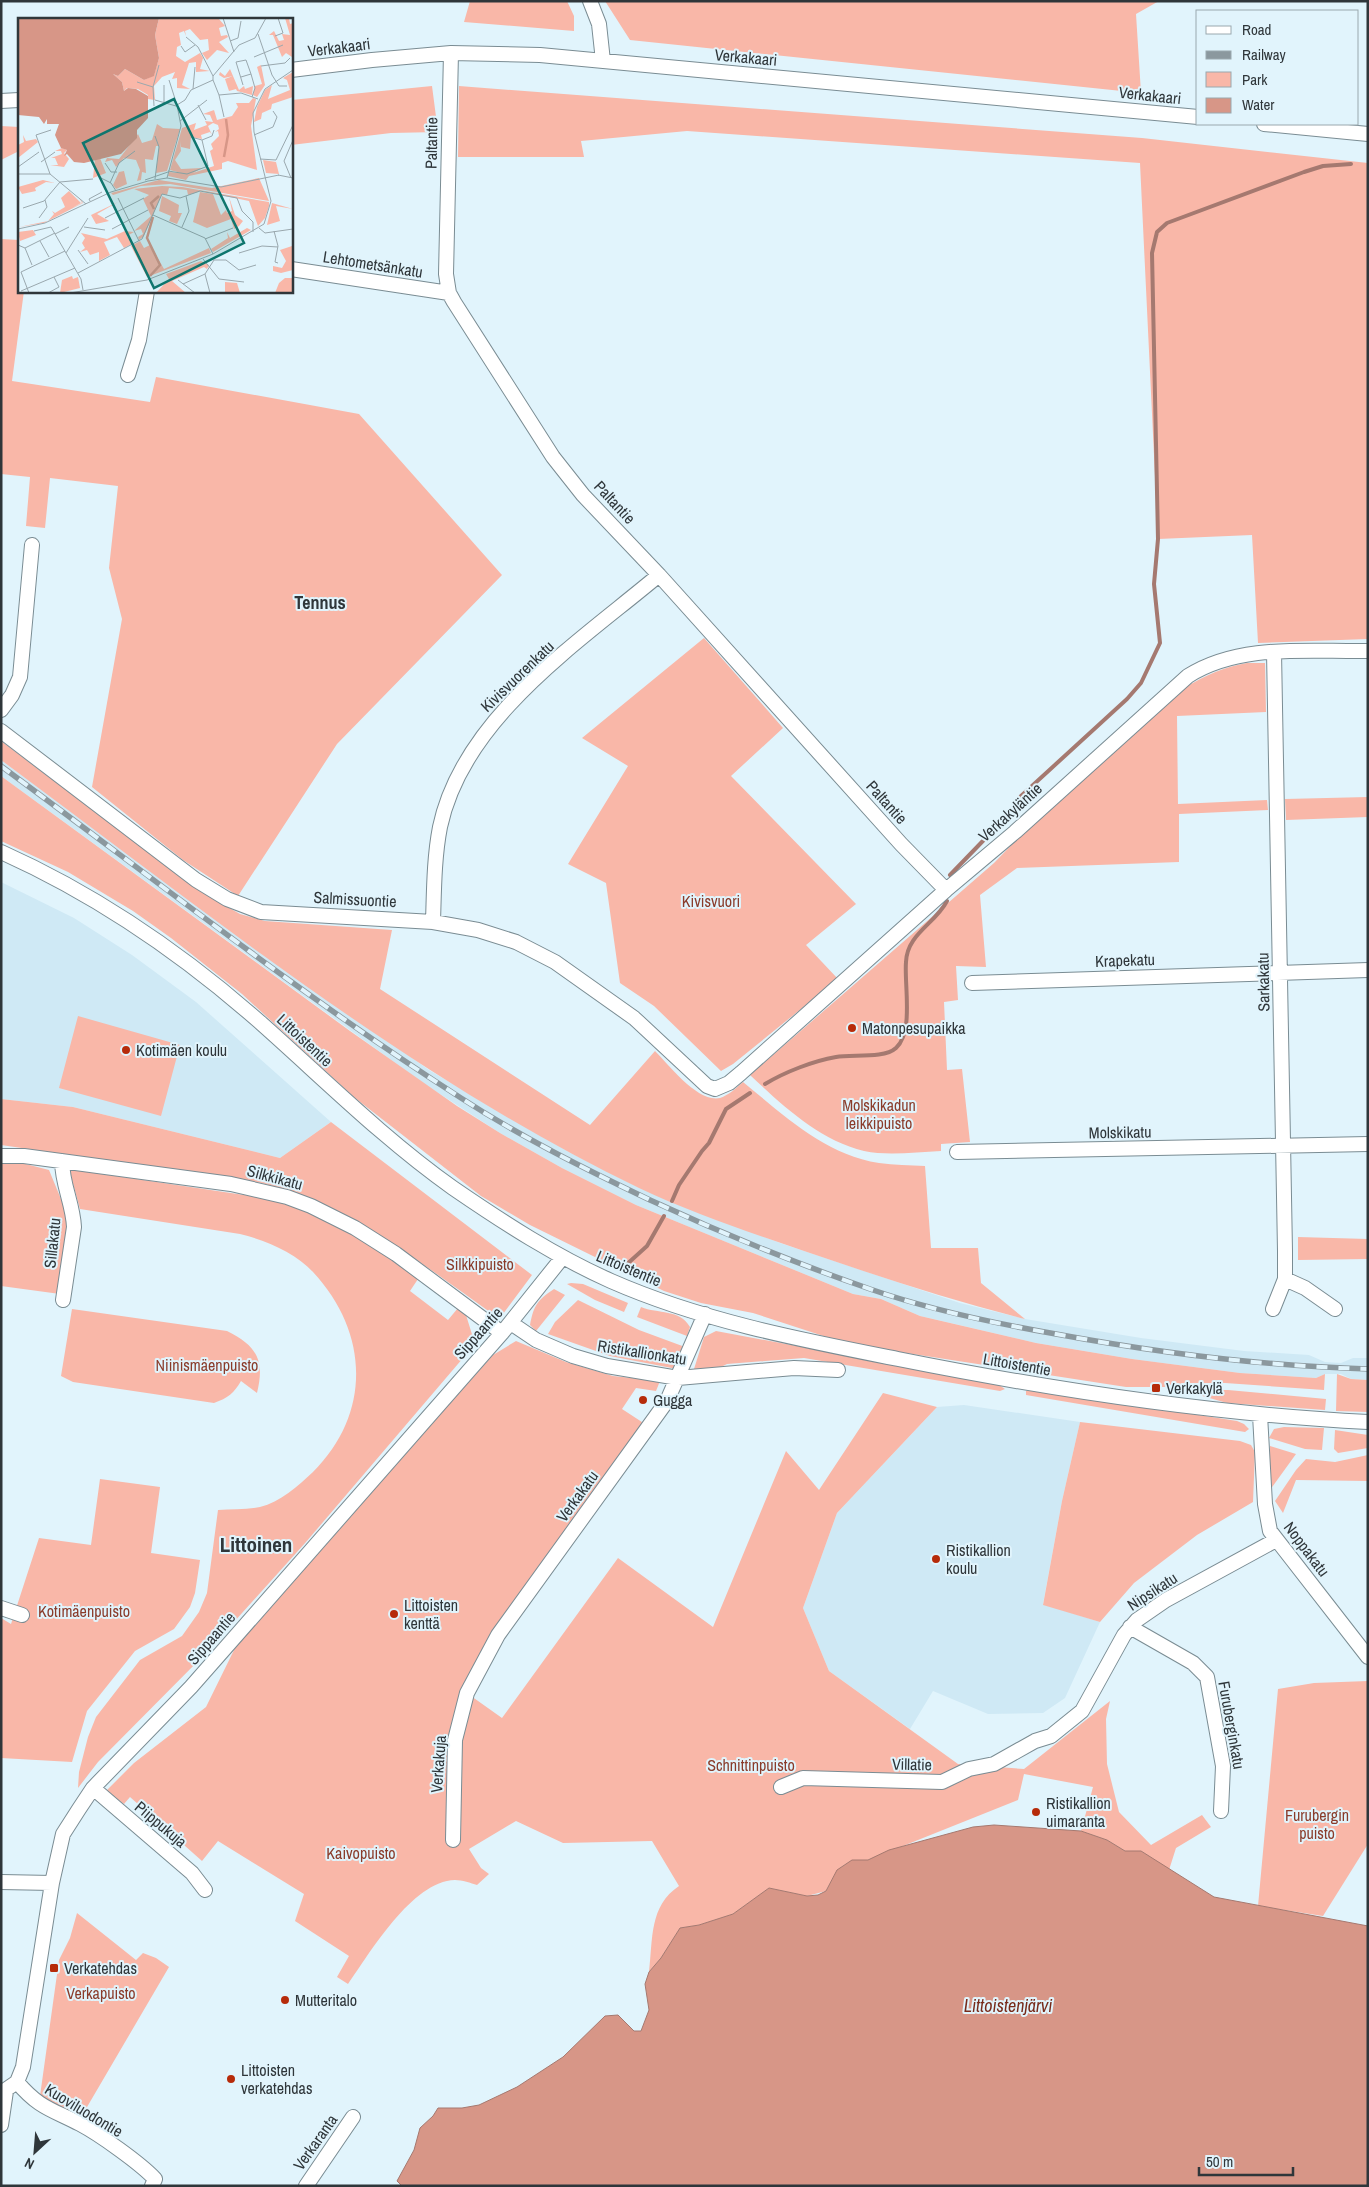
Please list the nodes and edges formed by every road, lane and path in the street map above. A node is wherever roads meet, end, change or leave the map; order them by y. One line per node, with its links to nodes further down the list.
1 (590, 1): 3 (street)
2 (451, 53): 3 (street, Verkakaari); 4 (street, Verkakaari); 12 (street, Paltantie)
3 (603, 61): 7 (street, Verkakaari)
4 (292, 70)
5 (18, 100): 6 (street)
6 (1, 101)
7 (1196, 117)
8 (1274, 125): 9 (street)
9 (1368, 134)
10 (292, 269): 12 (street, Lehtometsänkatu)
11 (147, 292): 13 (street)
12 (449, 293): 15 (street, Paltantie)
13 (128, 375)
14 (32, 545): 18 (street)
15 (659, 575): 21 (street, Paltantie); 22 (street, Kivisvuorenkatu)
16 (1368, 651): 17 (street, Verkakyläntie)
17 (1274, 652): 21 (street, Verkakyläntie); 24 (street, Sarkakatu)
18 (1, 710)
19 (1, 731): 22 (street, Salmissuontie)
20 (1, 852): 32 (street, Littoistentie)
21 (946, 890): 26 (street, Verkakyläntie)
22 (433, 922): 26 (street, Salmissuontie)
23 (1368, 970): 24 (street, Krapekatu)
24 (1281, 973): 25 (street, Krapekatu); 28 (street, Sarkakatu)
25 (972, 984)
26 (712, 1088)
27 (1368, 1144): 28 (street, Molskikatu)
28 (1284, 1146): 29 (street, Molskikatu); 33 (street, Sarkakatu)
29 (957, 1152)
30 (2, 1155): 31 (street, Silkkikatu)
31 (62, 1161): 34 (street, Sillakatu); 38 (street, Silkkikatu)
32 (562, 1258): 37 (street, Littoistentie); 38 (street, Sippaantie)
33 (1285, 1279): 35 (street, Sarkakatu); 36 (street)
34 (62, 1300)
35 (1273, 1309)
36 (1335, 1309)
37 (705, 1314): 40 (street, Verkakatu); 41 (street, Littoistentie)
38 (506, 1328): 40 (street, Ristikallionkatu); 51 (street, Sippaantie)
39 (838, 1370): 40 (street, Ristikallionkatu)
40 (678, 1378): 48 (street, Verkakatu)
41 (1260, 1415): 42 (street, Littoistentie); 43 (street, Noppakatu)
42 (1368, 1422)
43 (1276, 1540): 46 (street, Nipsikatu); 47 (street, Noppakatu)
44 (1, 1608): 45 (street)
45 (22, 1615)
46 (1130, 1627): 49 (street, Nipsikatu); 52 (street, Furuberginkatu)
47 (1368, 1656)
48 (467, 1693): 53 (street, Verkakuja)
49 (1035, 1742): 50 (street, Villatie)
50 (781, 1787)
51 (93, 1788): 55 (street, Sippaantie); 56 (street, Piippukuja)
52 (1221, 1811)
53 (453, 1840)
54 (1, 1882): 55 (street)
55 (52, 1883): 57 (street, Sippaantie)
56 (205, 1890)
57 (17, 2082): 58 (street); 61 (street, Kuoviluodontie)
58 (4, 2092): 60 (street)
59 (353, 2117): 62 (street, Verkaranta)
60 (1, 2125)
61 (152, 2186)
62 (306, 2186)

